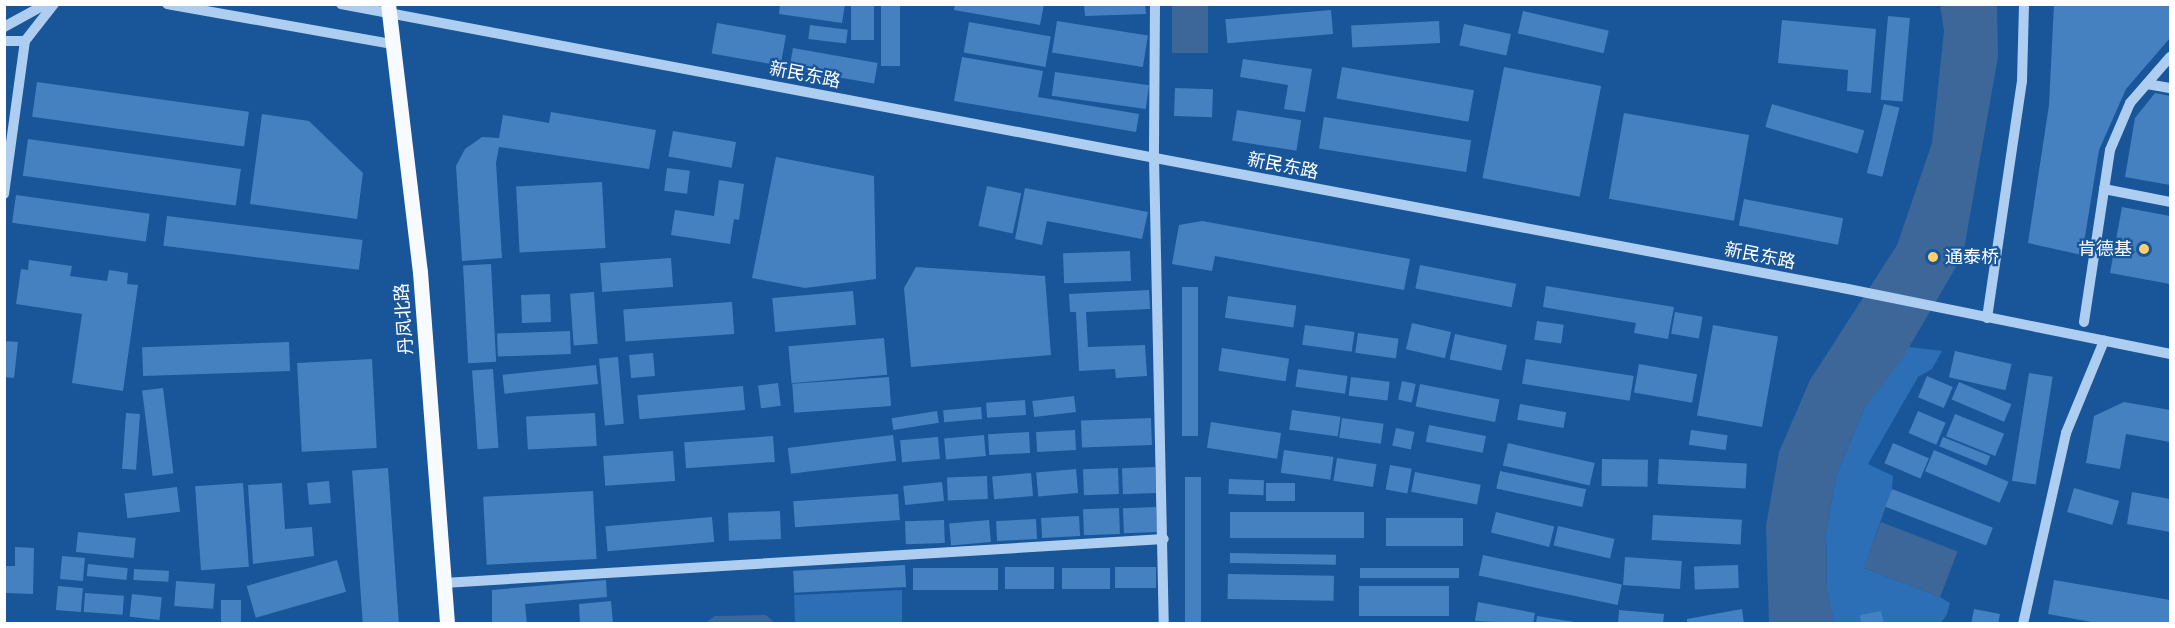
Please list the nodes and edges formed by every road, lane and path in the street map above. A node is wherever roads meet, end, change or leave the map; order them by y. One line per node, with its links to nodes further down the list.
1 (46, 4): 8 (street)
2 (54, 4): 10 (street)
3 (167, 4): 11 (street)
4 (341, 4): 7 (street, 新民东路)
5 (1155, 4): 15 (street)
6 (2024, 4): 19 (street)
7 (388, 8): 11 (main road, 丹凤北路); 15 (street, 新民东路)
8 (4, 27)
9 (4, 41): 10 (street)
10 (25, 41): 17 (street)
11 (392, 44): 24 (main road, 丹凤北路)
12 (2170, 57): 13 (street)
13 (2147, 84): 14 (street); 16 (street)
14 (2170, 88)
15 (1154, 158): 19 (street, 新民东路); 23 (street)
16 (2104, 189): 18 (street); 20 (street)
17 (4, 194)
18 (2170, 202)
19 (1987, 318): 21 (street, 新民东路)
20 (2084, 322)
21 (2104, 341): 22 (street, 新民东路); 27 (street)
22 (2170, 354)
23 (1164, 539): 24 (street); 26 (street)
24 (444, 584): 25 (main road, 丹凤北路)
25 (447, 624)
26 (1164, 624)
27 (2023, 624)

